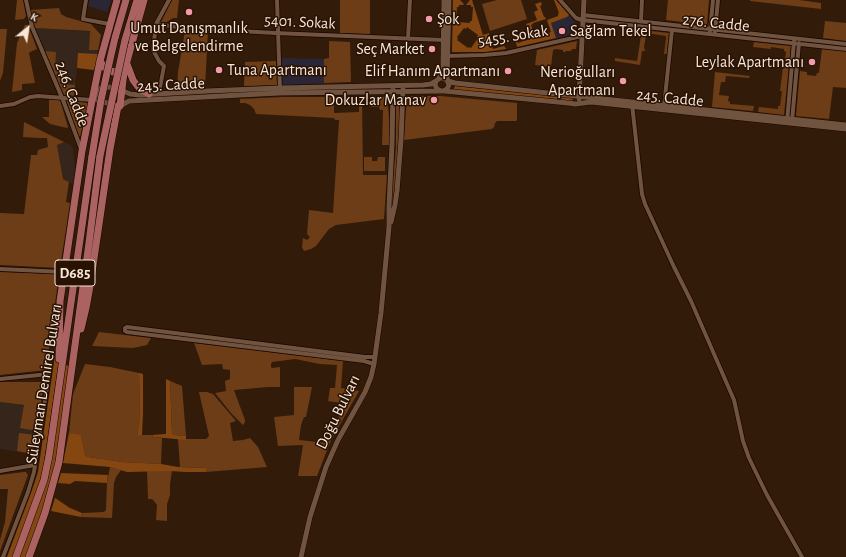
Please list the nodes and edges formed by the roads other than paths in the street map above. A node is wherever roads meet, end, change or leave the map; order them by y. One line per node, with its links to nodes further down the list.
1 (26, 0): 44 (street, 246. Cadde)
2 (86, 0): 19 (street)
3 (117, 0): 19 (highway)
4 (126, 0): 64 (highway, Süleyman Demirel Bulvarı / D685, bridge)
5 (138, 0): 60 (highway, Süleyman Demirel Bulvarı / D685, bridge)
6 (144, 0): 33 (highway)
7 (169, 0): 20 (street)
8 (277, 0): 23 (street)
9 (410, 0): 26 (street)
10 (444, 0): 27 (street)
11 (449, 0): 31 (street)
12 (560, 0): 17 (street)
13 (584, 0): 17 (street)
14 (642, 0): 18 (street)
15 (713, 0): 21 (street)
16 (718, 0): 21 (street)
17 (583, 18): 18 (street, 276. Cadde); 22 (street, 276. Cadde); 25 (street)
18 (641, 21): 21 (street, 276. Cadde)
19 (110, 24): 32 (highway)
20 (156, 24): 23 (street, 5401. Sokak); 41 (street)
21 (713, 29): 24 (street); 28 (street, 276. Cadde)
22 (672, 30): 24 (street, 276. Cadde); 50 (street)
23 (278, 34): 26 (street, 5401. Sokak); 39 (street)
24 (712, 34): 28 (street, 276. Cadde)
25 (582, 36): 31 (street, 5455. Sokak); 43 (street)
26 (408, 39): 27 (street, 5401. Sokak)
27 (443, 40): 34 (street)
28 (797, 41): 29 (street, 276. Cadde); 30 (street, 276. Cadde); 51 (street)
29 (846, 44)
30 (846, 49)
31 (448, 56): 35 (street)
32 (100, 61): 33 (highway); 45 (highway)
33 (126, 64): 38 (highway); 42 (highway)
34 (438, 80): 35 (street); 37 (street, 245. Cadde); 40 (street)
35 (447, 80): 40 (street); 43 (street, 245. Cadde)
36 (393, 88): 37 (street, 245. Cadde); 39 (street, 245. Cadde); 57 (street, Doğu Bulvarı)
37 (404, 88): 40 (street, 245. Cadde); 57 (street, Doğu Bulvarı)
38 (121, 90): 42 (street, 245. Cadde); 45 (street, 245. Cadde); 49 (highway)
39 (280, 90): 41 (street, 245. Cadde); 49 (street, 245. Cadde)
40 (442, 91): 46 (street, 245. Cadde)
41 (159, 93): 42 (street, 245. Cadde)
42 (149, 94)
43 (579, 96): 46 (street); 47 (street, 245. Cadde)
44 (62, 98): 45 (street); 48 (street); 56 (street, 246. Cadde)
45 (92, 100): 49 (street); 53 (highway)
46 (579, 103): 47 (street, 245. Cadde)
47 (632, 104): 50 (street, 245. Cadde); 71 (street)
48 (0, 106)
49 (120, 106): 55 (highway)
50 (664, 108): 51 (street, 245. Cadde)
51 (789, 121): 52 (street, 245. Cadde); 54 (street, 245. Cadde)
52 (846, 125)
53 (86, 128): 55 (highway); 56 (highway)
54 (846, 129)
55 (113, 134): 60 (highway)
56 (82, 151): 59 (highway)
57 (389, 227): 61 (street, Doğu Bulvarı)
58 (0, 269): 59 (street)
59 (64, 272): 64 (highway)
60 (74, 350): 69 (highway, Süleyman Demirel Bulvarı / D685)
61 (375, 357): 62 (street, Doğu Bulvarı); 62 (street)
62 (374, 364): 70 (street, Doğu Bulvarı)
63 (0, 379): 65 (street)
64 (58, 391): 68 (highway, Süleyman Demirel Bulvarı / D685)
65 (35, 465): 66 (street); 67 (street)
66 (0, 471)
67 (3, 557)
68 (16, 557)
69 (29, 557)
70 (301, 557)
71 (802, 557)

